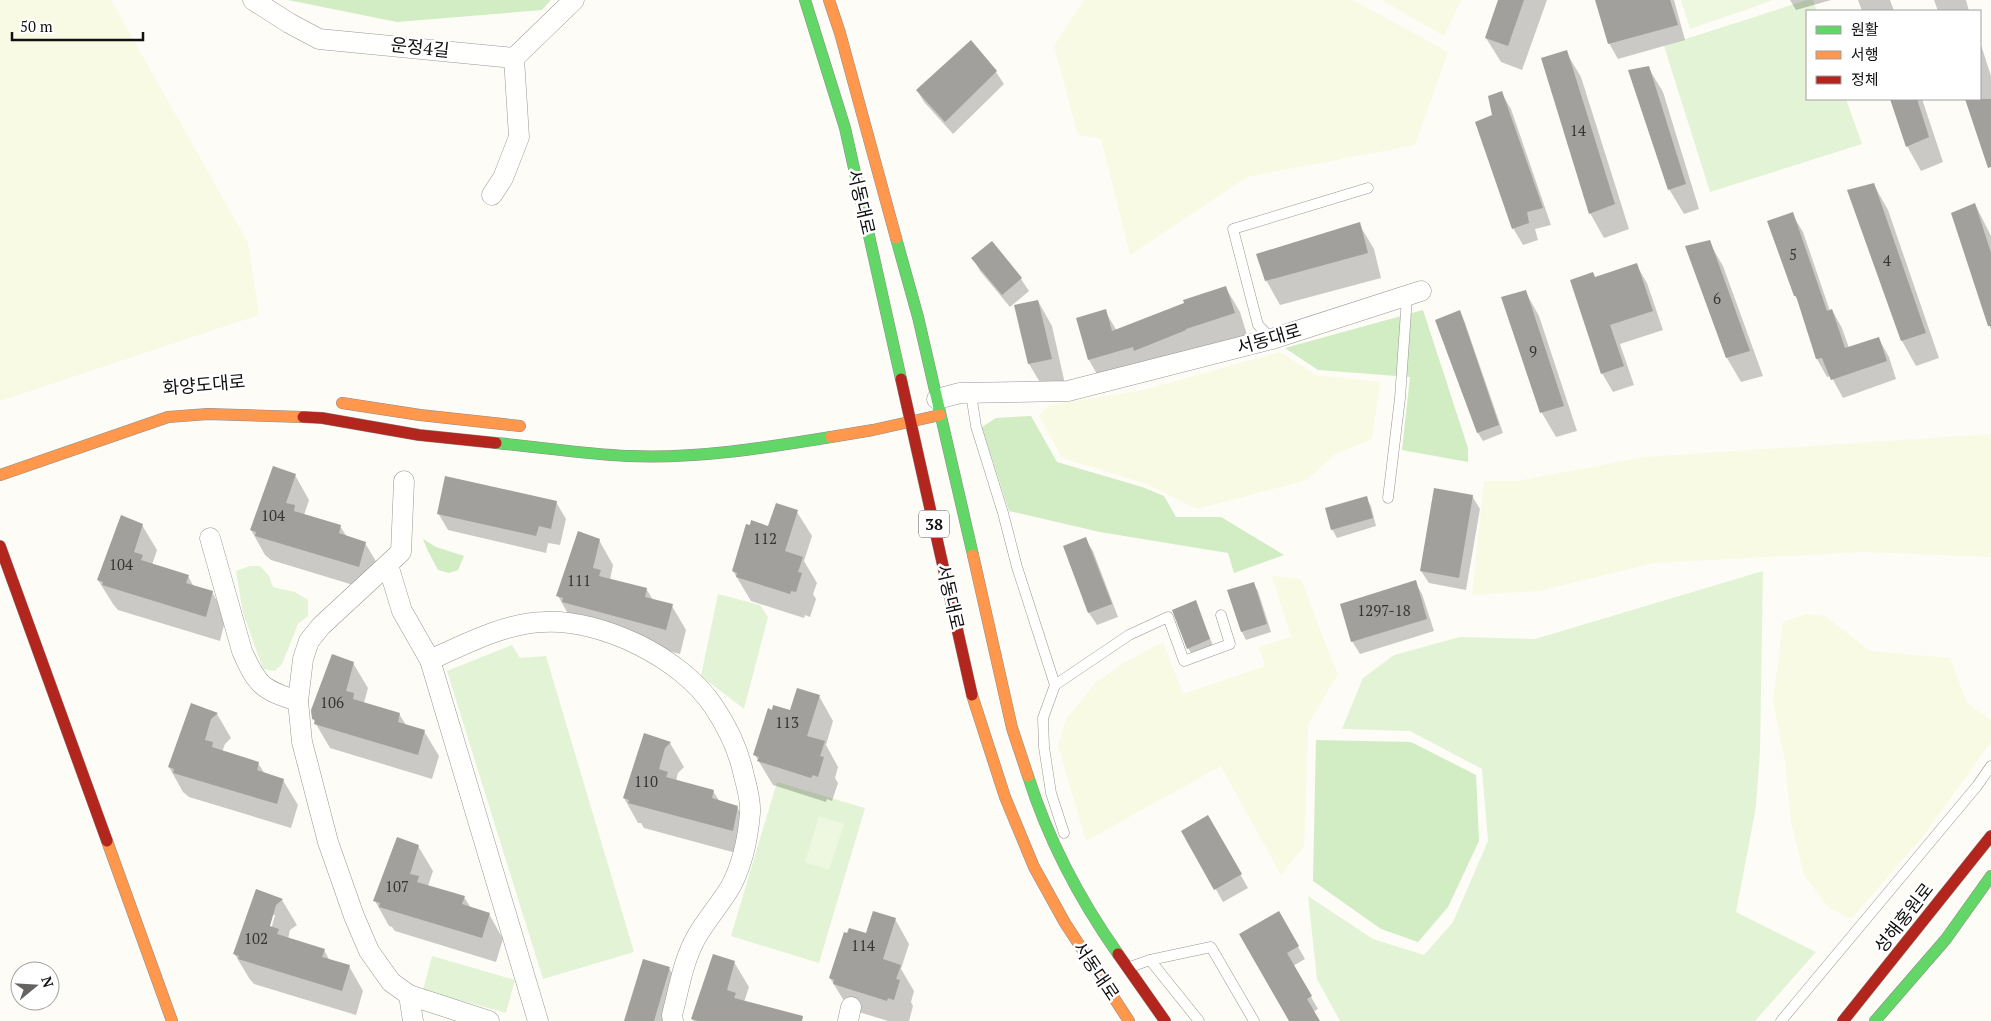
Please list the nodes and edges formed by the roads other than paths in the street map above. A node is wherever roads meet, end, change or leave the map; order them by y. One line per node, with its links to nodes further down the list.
1 (254, 0): 5 (street, 운정4길)
2 (574, 0): 5 (street)
3 (805, 0): 12 (main road, 서동대로 / 38)
4 (829, 0): 12 (main road, 서동대로 / 38)
5 (514, 58): 7 (street)
6 (1368, 188): 9 (lane)
7 (492, 195)
8 (1414, 294): 9 (street, 서동대로); 20 (lane)
9 (1272, 339): 10 (street, 서동대로)
10 (971, 394): 12 (street, 서동대로); 26 (lane)
11 (331, 401): 15 (main road)
12 (926, 404): 13 (main road); 14 (main road, 서동대로 / 38); 14 (main road, 화양도대로); 31 (main road, 서동대로 / 38)
13 (892, 407)
14 (912, 422): 18 (main road, 화양도대로); 40 (main road, 서동대로 / 38)
15 (536, 428)
16 (18, 456): 17 (main road)
17 (0, 463)
18 (0, 475)
19 (404, 481): 23 (street)
20 (1388, 498)
21 (210, 538): 27 (street)
22 (0, 546): 35 (main road)
23 (388, 565): 25 (street); 27 (street)
24 (1221, 615): 26 (lane)
25 (430, 660): 38 (street); 39 (street)
26 (1055, 685): 31 (lane)
27 (298, 701): 34 (street)
28 (1991, 766): 44 (lane)
29 (1991, 836): 45 (main road, 성해홍원로)
30 (1991, 876): 46 (main road)
31 (1080, 895): 33 (main road, 서동대로 / 38)
32 (1150, 960): 33 (lane); 42 (lane); 43 (lane)
33 (1128, 968): 41 (main road, 서동대로 / 38)
34 (409, 995): 36 (street); 37 (street)
35 (172, 1021)
36 (413, 1021)
37 (489, 1021)
38 (538, 1021)
39 (674, 1021)
40 (1129, 1021)
41 (1165, 1021)
42 (1199, 1021)
43 (1254, 1021)
44 (1781, 1021)
45 (1843, 1021)
46 (1875, 1021)

